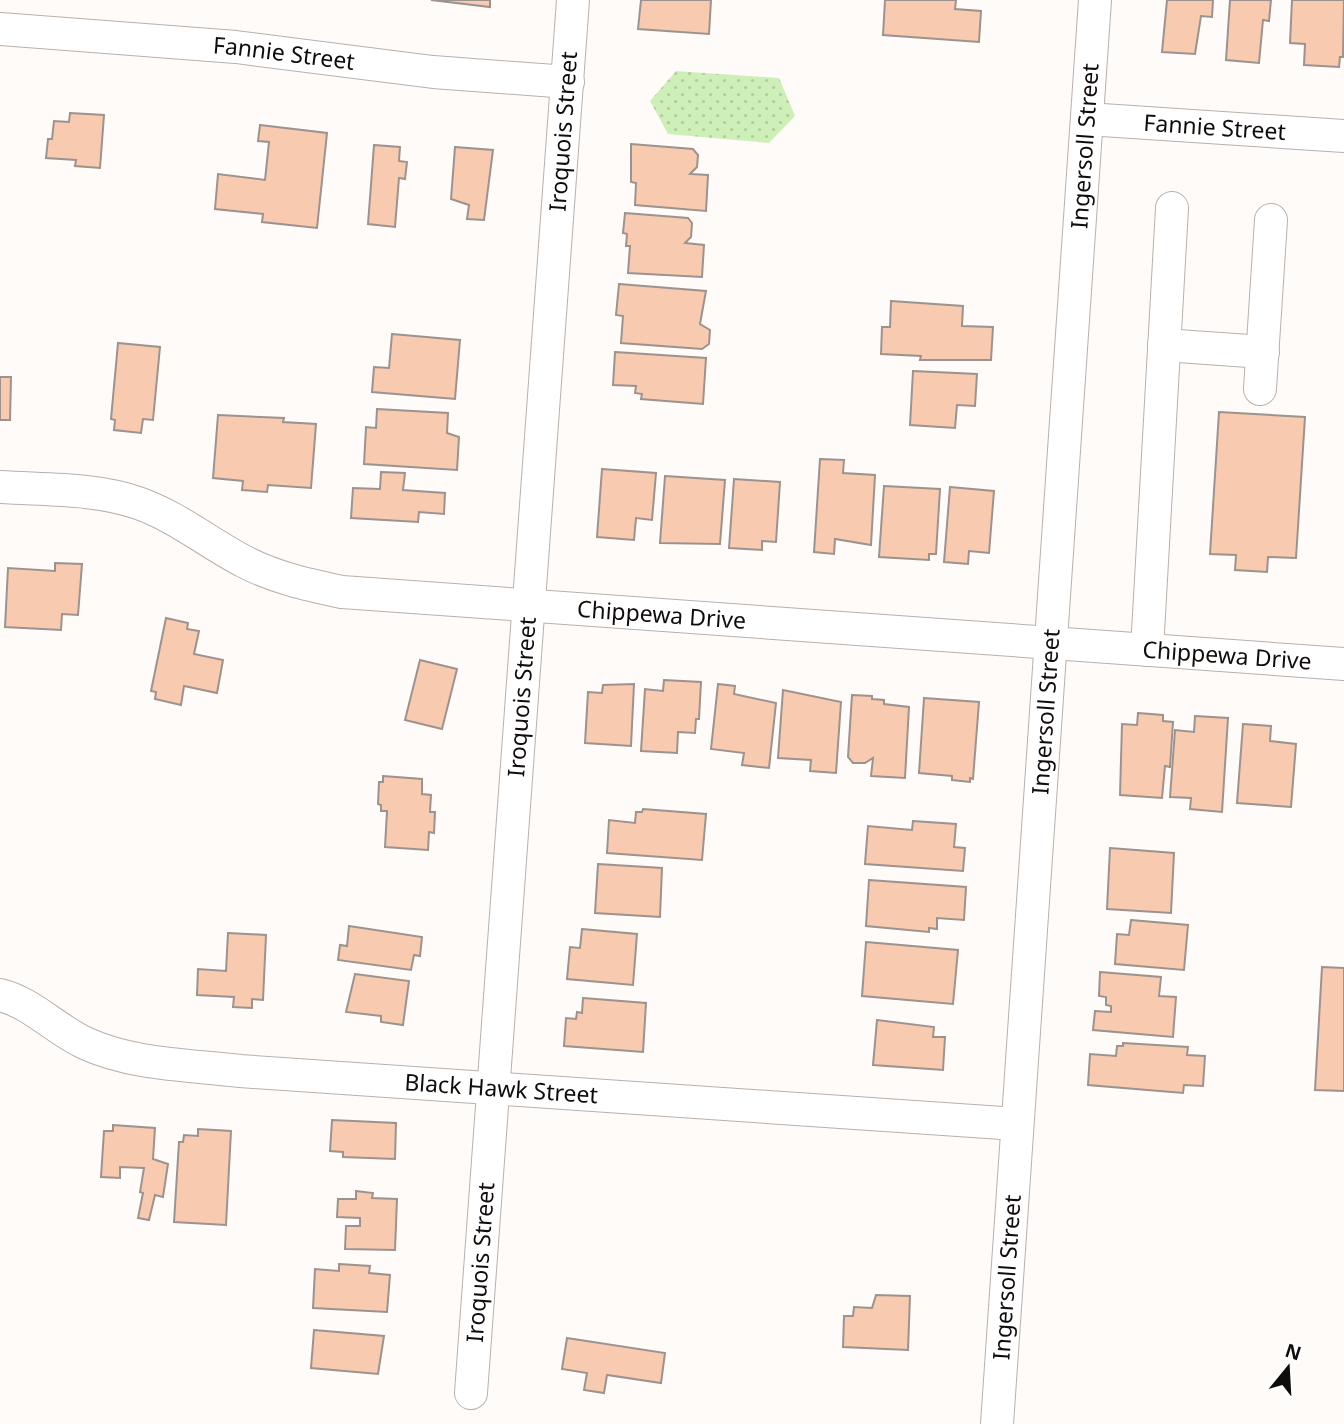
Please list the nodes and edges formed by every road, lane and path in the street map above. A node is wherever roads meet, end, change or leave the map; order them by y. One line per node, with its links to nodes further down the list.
1 (573, 0): 4 (street, Iroquois Street)
2 (1095, 0): 5 (street, Ingersoll Street)
3 (0, 29): 4 (street, Fannie Street)
4 (568, 82): 13 (street, Iroquois Street)
5 (1087, 119): 6 (street, Fannie Street); 14 (street, Ingersoll Street)
6 (1344, 136)
7 (1172, 208): 9 (street)
8 (1270, 220): 10 (street)
9 (1164, 345): 10 (street); 15 (street)
10 (1263, 352): 11 (street)
11 (1260, 389)
12 (0, 487): 13 (street, Chippewa Drive)
13 (529, 607): 14 (street, Chippewa Drive); 18 (street, Iroquois Street)
14 (1050, 642): 15 (street, Chippewa Drive); 19 (street, Ingersoll Street)
15 (1147, 650): 16 (street, Chippewa Drive)
16 (1344, 664)
17 (0, 995): 18 (street, Black Hawk Street)
18 (493, 1090): 19 (street, Black Hawk Street); 20 (street, Iroquois Street)
19 (1017, 1124): 21 (street, Ingersoll Street)
20 (471, 1393)
21 (997, 1424)

